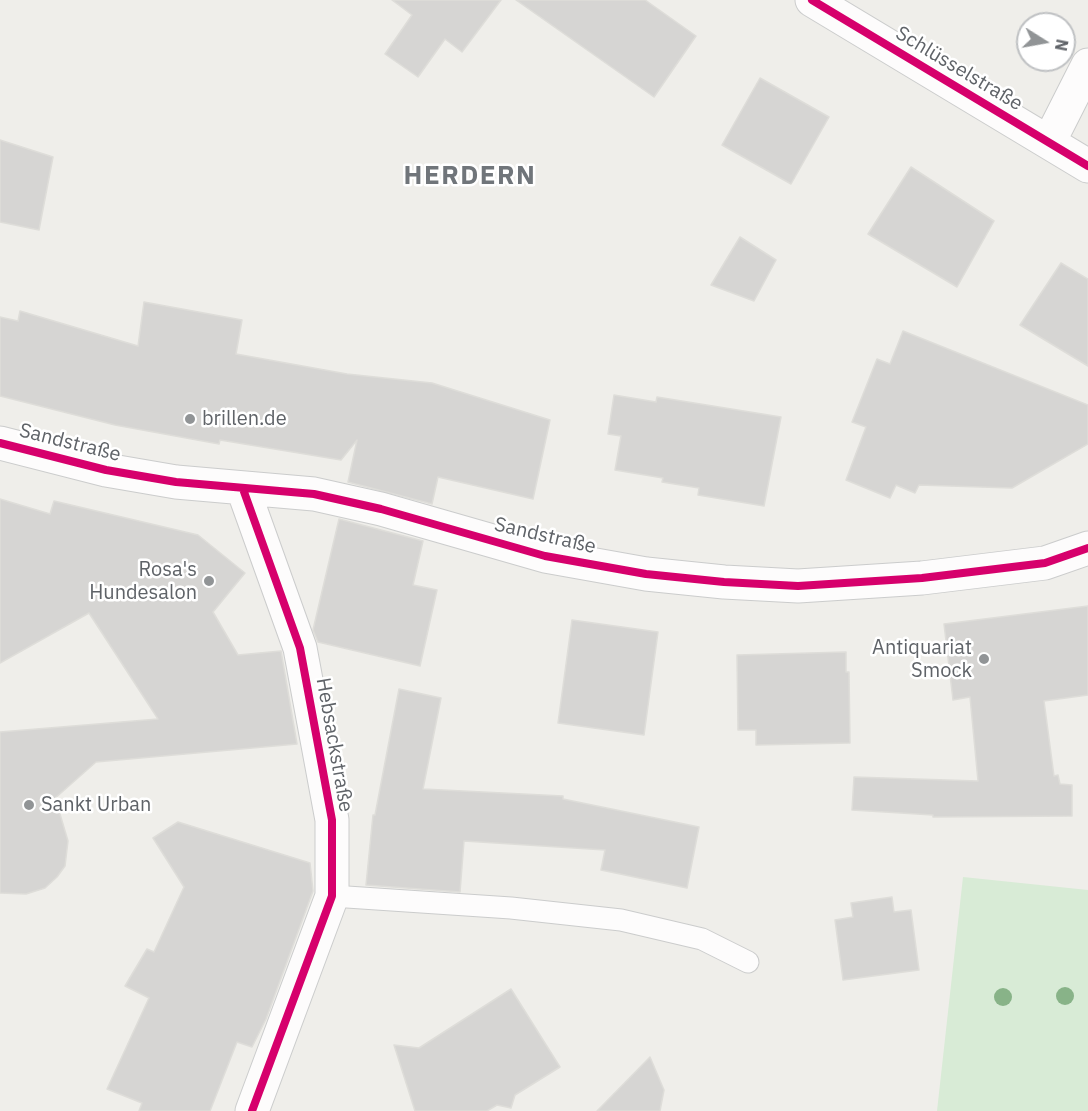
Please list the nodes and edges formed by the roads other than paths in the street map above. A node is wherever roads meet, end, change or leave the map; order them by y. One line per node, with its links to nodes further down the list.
1 (812, 0): 3 (street, Schlüsselstraße)
2 (1088, 65): 3 (street)
3 (1048, 142): 4 (street, Schlüsselstraße)
4 (1088, 166)
5 (0, 443): 6 (street, Sandstraße)
6 (243, 489): 7 (street, Sandstraße); 8 (street, Hebsackstraße)
7 (1088, 548)
8 (332, 896): 9 (lane); 10 (street, Hebsackstraße)
9 (748, 962)
10 (252, 1111)

